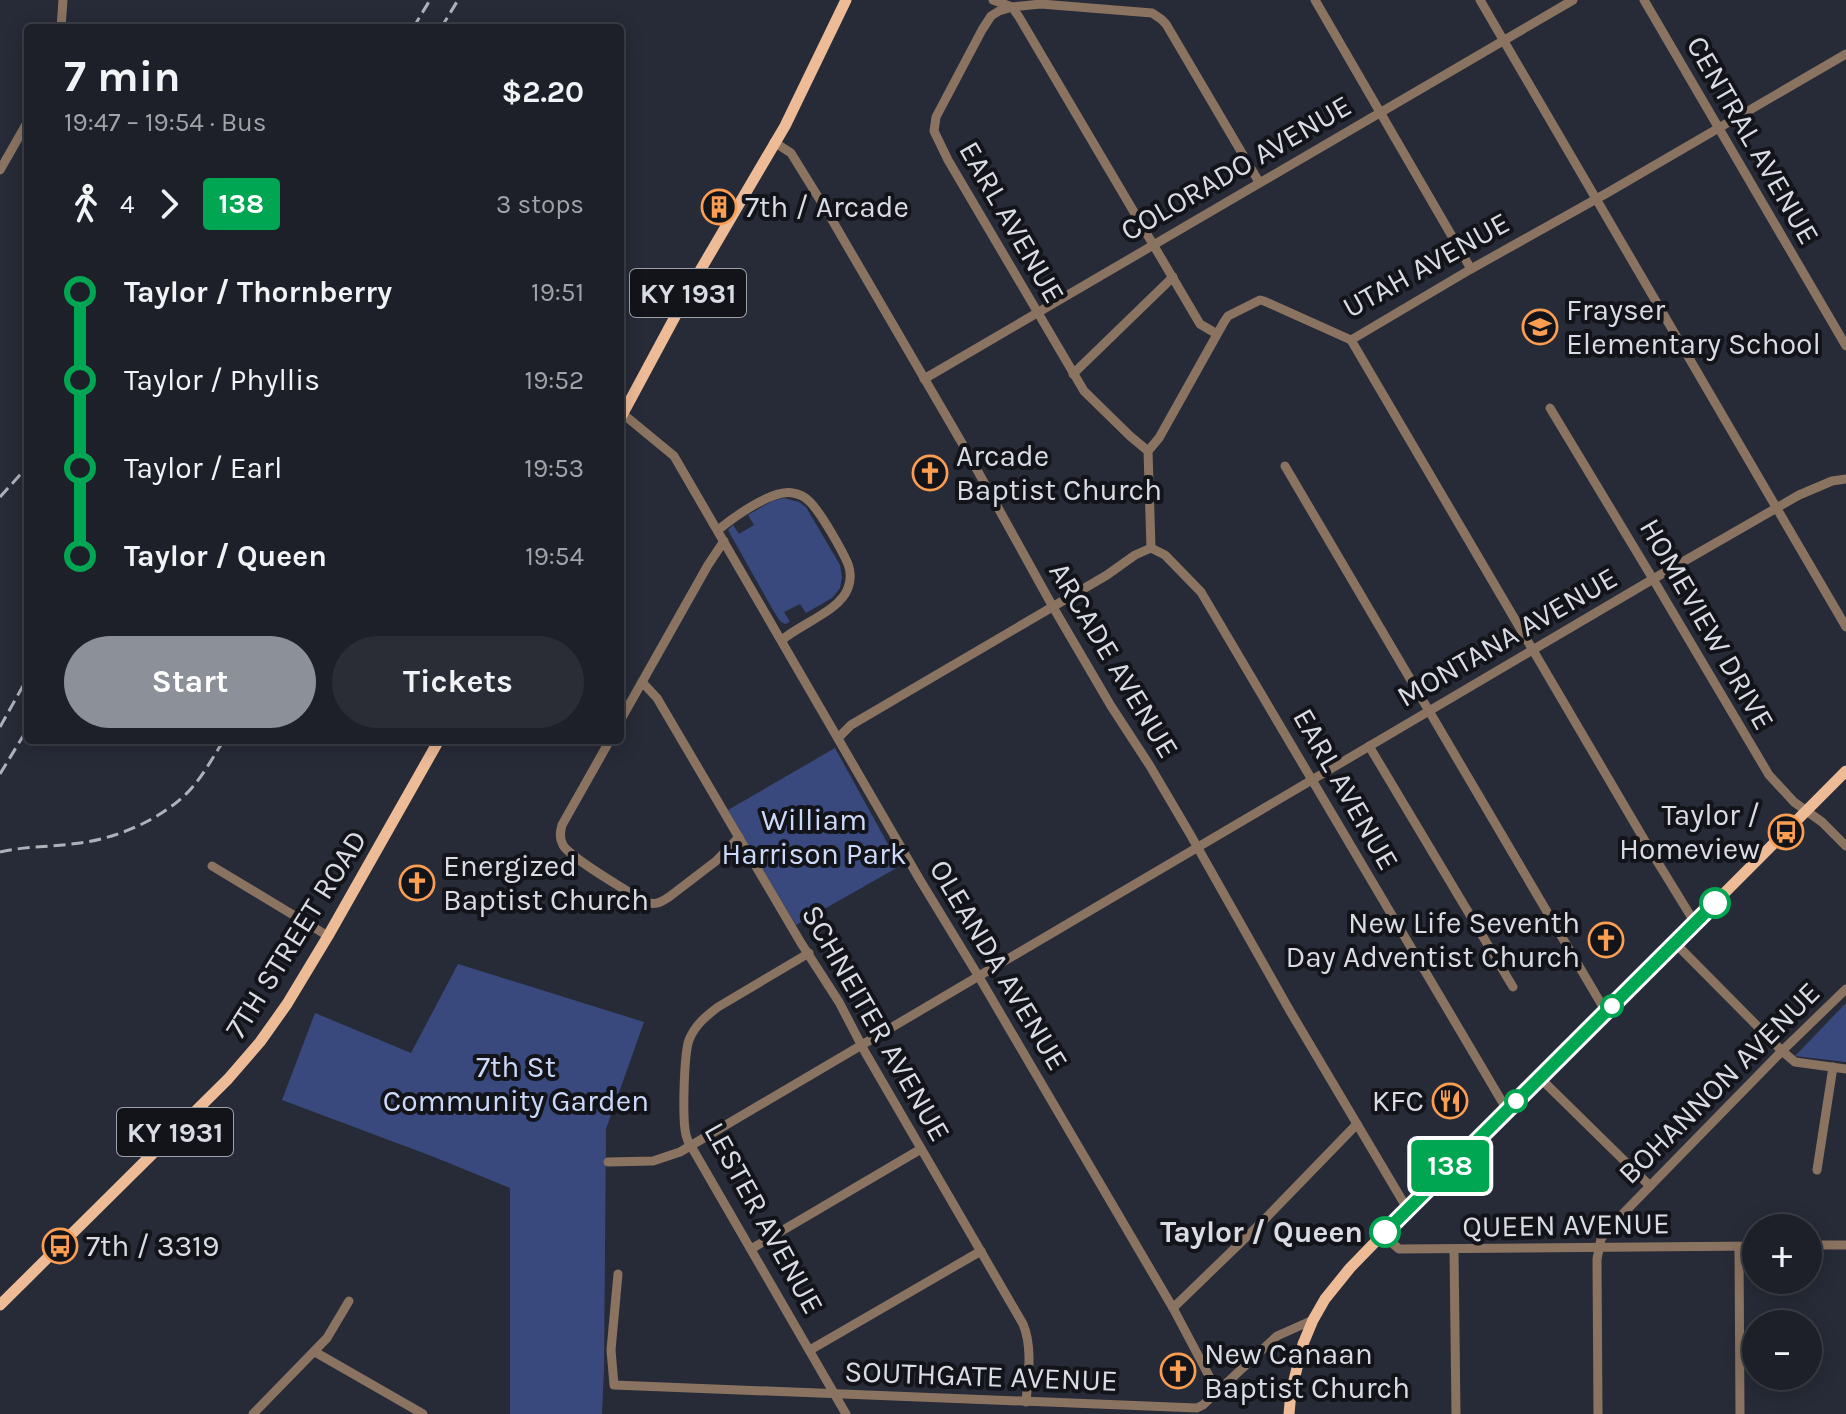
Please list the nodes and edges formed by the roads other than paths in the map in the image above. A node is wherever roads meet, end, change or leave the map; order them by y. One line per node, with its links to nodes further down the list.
1 (63, 0): 9 (street)
2 (846, 0): 15 (main road, KY 1931)
3 (993, 0): 8 (street)
4 (1315, 0): 12 (street)
5 (1480, 0): 10 (street)
6 (1573, 0): 10 (street, COLORADO AVENUE)
7 (1644, 0): 14 (street, CENTRAL AVENUE)
8 (1012, 7): 19 (street); 21 (street); 24 (street, EARL AVENUE)
9 (61, 24)
10 (1504, 40): 12 (street, COLORADO AVENUE); 20 (street)
11 (1846, 54): 14 (street, UTAH AVENUE)
12 (1380, 112): 19 (street, COLORADO AVENUE); 22 (street)
13 (24, 128): 17 (street)
14 (1718, 128): 20 (street, UTAH AVENUE); 27 (street, CENTRAL AVENUE)
15 (774, 142): 29 (street, ARCADE AVENUE); 31 (main road, KY 1931)
16 (0, 148): 17 (street)
17 (10, 152): 18 (street)
18 (0, 170)
19 (1259, 182): 21 (street, COLORADO AVENUE)
20 (1596, 199): 22 (street, UTAH AVENUE); 36 (street)
21 (1153, 245): 23 (street); 24 (street, COLORADO AVENUE)
22 (1471, 269): 26 (street, UTAH AVENUE)
23 (1173, 277): 25 (street); 28 (street)
24 (1037, 312): 28 (street, EARL AVENUE); 29 (street, COLORADO AVENUE)
25 (1217, 334): 26 (street, UTAH AVENUE); 33 (street, UTAH AVENUE)
26 (1351, 340): 44 (street)
27 (1846, 346)
28 (1073, 374): 33 (street, EARL AVENUE)
29 (924, 379): 41 (street, ARCADE AVENUE)
30 (1550, 408): 40 (street, HOMEVIEW DRIVE)
31 (624, 412)
32 (624, 418): 37 (street, OLEANDA AVENUE)
33 (1148, 451): 39 (street)
34 (1285, 466): 46 (street)
35 (1846, 479): 36 (street, MONTANA AVENUE)
36 (1776, 507): 40 (street, MONTANA AVENUE); 42 (street)
37 (718, 530): 38 (street, OLEANDA AVENUE); 43 (street)
38 (724, 541): 43 (street, OLEANDA AVENUE); 45 (street)
39 (1151, 548): 41 (street); 53 (street, EARL AVENUE)
40 (1653, 579): 44 (street, MONTANA AVENUE); 54 (street, HOMEVIEW DRIVE)
41 (1053, 607): 48 (street); 57 (street, ARCADE AVENUE)
42 (1846, 627)
43 (782, 640): 48 (street, OLEANDA AVENUE)
44 (1534, 650): 46 (street, MONTANA AVENUE); 59 (street)
45 (642, 682): 47 (street); 55 (street, SCHNEITER AVENUE)
46 (1429, 711): 51 (street, MONTANA AVENUE); 66 (street)
47 (624, 714)
48 (839, 737): 63 (street, OLEANDA AVENUE)
49 (437, 744): 60 (main road, 7TH STREET ROAD / KY 1931)
50 (608, 744): 55 (street)
51 (1369, 746): 53 (street, MONTANA AVENUE); 64 (street)
52 (1846, 771): 54 (main road)
53 (1312, 780): 57 (street, MONTANA AVENUE); 72 (street, EARL AVENUE)
54 (1807, 811): 56 (street, HOMEVIEW DRIVE); 59 (main road)
55 (739, 837): 62 (street, SCHNEITER AVENUE)
56 (1846, 846)
57 (1197, 847): 63 (street, MONTANA AVENUE); 73 (street, ARCADE AVENUE)
58 (212, 866): 60 (street)
59 (1695, 923): 61 (main road)
60 (328, 936): 91 (main road, 7TH STREET ROAD / KY 1931)
61 (1675, 943): 66 (main road); 68 (street)
62 (809, 953): 67 (street, SCHNEITER AVENUE); 74 (street, LESTER AVENUE)
63 (979, 977): 67 (street, MONTANA AVENUE); 92 (street, OLEANDA AVENUE)
64 (1513, 987)
65 (1846, 989): 68 (street, BOHANNON AVENUE)
66 (1606, 1012): 71 (main road)
67 (862, 1045): 74 (street, MONTANA AVENUE); 75 (street, SCHNEITER AVENUE)
68 (1782, 1051): 69 (street); 78 (street, BOHANNON AVENUE)
69 (1833, 1067): 70 (street); 77 (street)
70 (1846, 1069)
71 (1540, 1078): 72 (main road); 78 (street)
72 (1507, 1110): 79 (main road)
73 (1357, 1124): 79 (street, ARCADE AVENUE); 92 (street)
74 (691, 1146): 76 (street, MONTANA AVENUE); 86 (street, LESTER AVENUE)
75 (921, 1149): 86 (street); 88 (street, SCHNEITER AVENUE)
76 (608, 1162)
77 (1817, 1170)
78 (1650, 1186): 85 (street, BOHANNON AVENUE)
79 (1408, 1210): 80 (main road)
80 (1383, 1235): 87 (street, QUEEN AVENUE); 93 (main road)
81 (1822, 1245): 82 (street)
82 (1846, 1245)
83 (1739, 1247): 84 (street, QUEEN AVENUE); 85 (street, QUEEN AVENUE); 105 (street)
84 (1742, 1247)
85 (1599, 1248): 87 (street, QUEEN AVENUE); 104 (street)
86 (751, 1249): 94 (street, LESTER AVENUE)
87 (1454, 1250): 103 (street)
88 (981, 1251): 94 (street); 98 (street, SCHNEITER AVENUE)
89 (618, 1274): 97 (street, SOUTHGATE AVENUE)
90 (349, 1301): 95 (street)
91 (0, 1305)
92 (1173, 1308): 96 (street, OLEANDA AVENUE)
93 (1313, 1320): 96 (street, SOUTHGATE AVENUE); 102 (main road)
94 (810, 1350): 97 (street, LESTER AVENUE)
95 (315, 1352): 99 (street); 100 (street)
96 (1217, 1391): 98 (street, SOUTHGATE AVENUE)
97 (834, 1393): 98 (street, SOUTHGATE AVENUE); 101 (street, LESTER AVENUE)
98 (1026, 1402)
99 (253, 1414)
100 (423, 1414)
101 (846, 1414)
102 (1289, 1414)
103 (1456, 1414)
104 (1598, 1414)
105 (1740, 1414)

